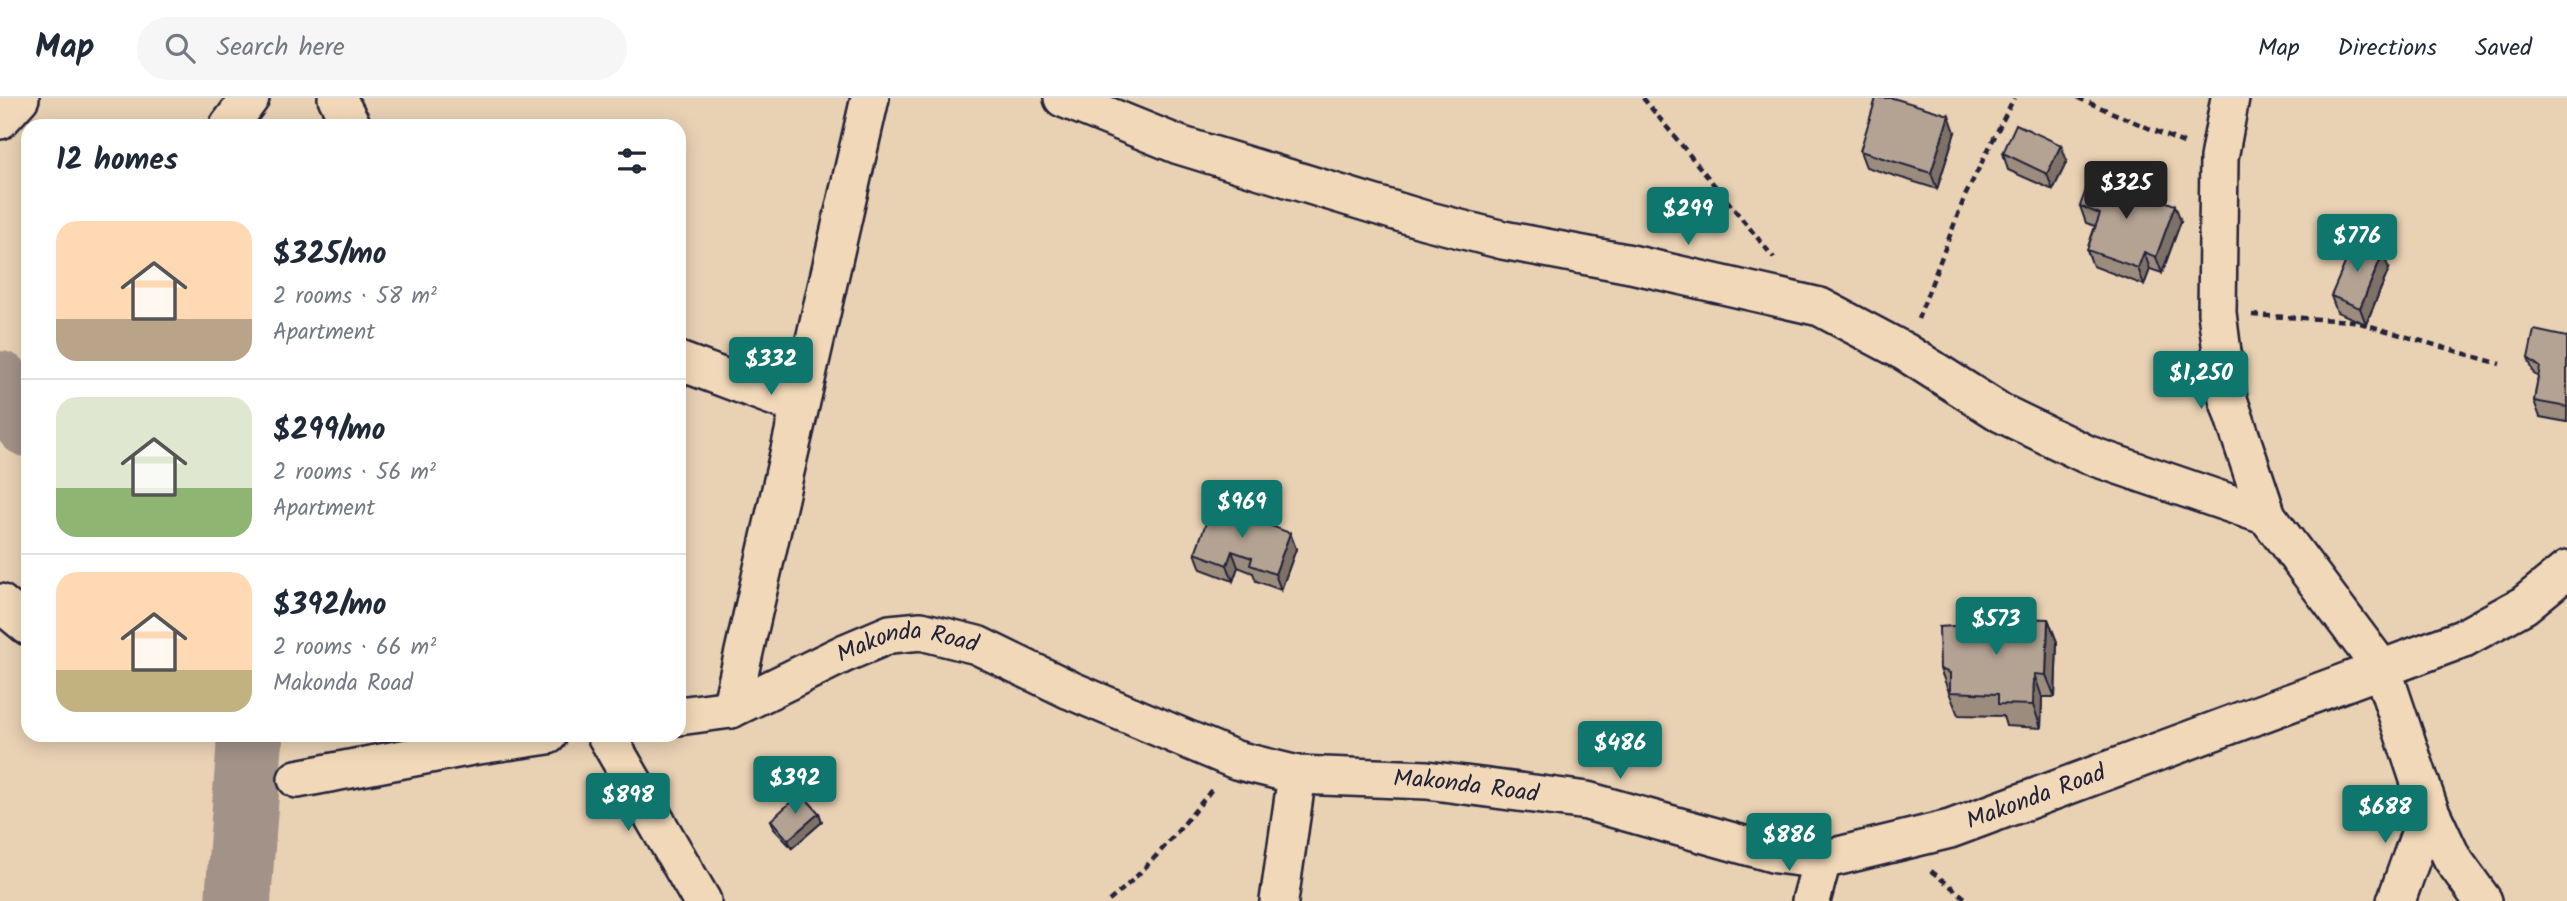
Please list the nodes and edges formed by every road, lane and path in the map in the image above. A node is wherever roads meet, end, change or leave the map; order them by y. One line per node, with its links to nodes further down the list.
1 (20, 98): 12 (street)
2 (250, 98): 10 (street)
3 (337, 98): 11 (street)
4 (870, 98): 19 (street)
5 (1063, 98): 16 (street)
6 (1643, 98): 14 (path)
7 (2014, 98): 16 (path)
8 (2078, 98): 13 (path)
9 (2230, 98): 13 (street)
10 (234, 119)
11 (348, 119)
12 (0, 120)
13 (2219, 158): 15 (street)
14 (1776, 259)
15 (2217, 313): 18 (path); 20 (street)
16 (1905, 352): 20 (street)
17 (686, 364): 19 (street)
18 (2500, 364)
19 (799, 405): 25 (street)
20 (2267, 516): 24 (street)
21 (2567, 570): 24 (street, Makonda Road)
22 (0, 603): 23 (street)
23 (21, 620)
24 (2382, 669): 32 (street); 33 (street, Makonda Road)
25 (731, 709): 26 (street, Makonda Road); 29 (street, Makonda Road)
26 (686, 715)
27 (500, 742): 31 (street)
28 (610, 742): 34 (street)
29 (1236, 760): 30 (street, Makonda Road); 35 (path)
30 (1297, 775): 33 (street, Makonda Road); 36 (street)
31 (297, 779)
32 (2429, 809): 38 (street); 39 (street)
33 (1822, 859): 37 (street)
34 (702, 901)
35 (1108, 901)
36 (1279, 901)
37 (1811, 901)
38 (2396, 901)
39 (2483, 901)

